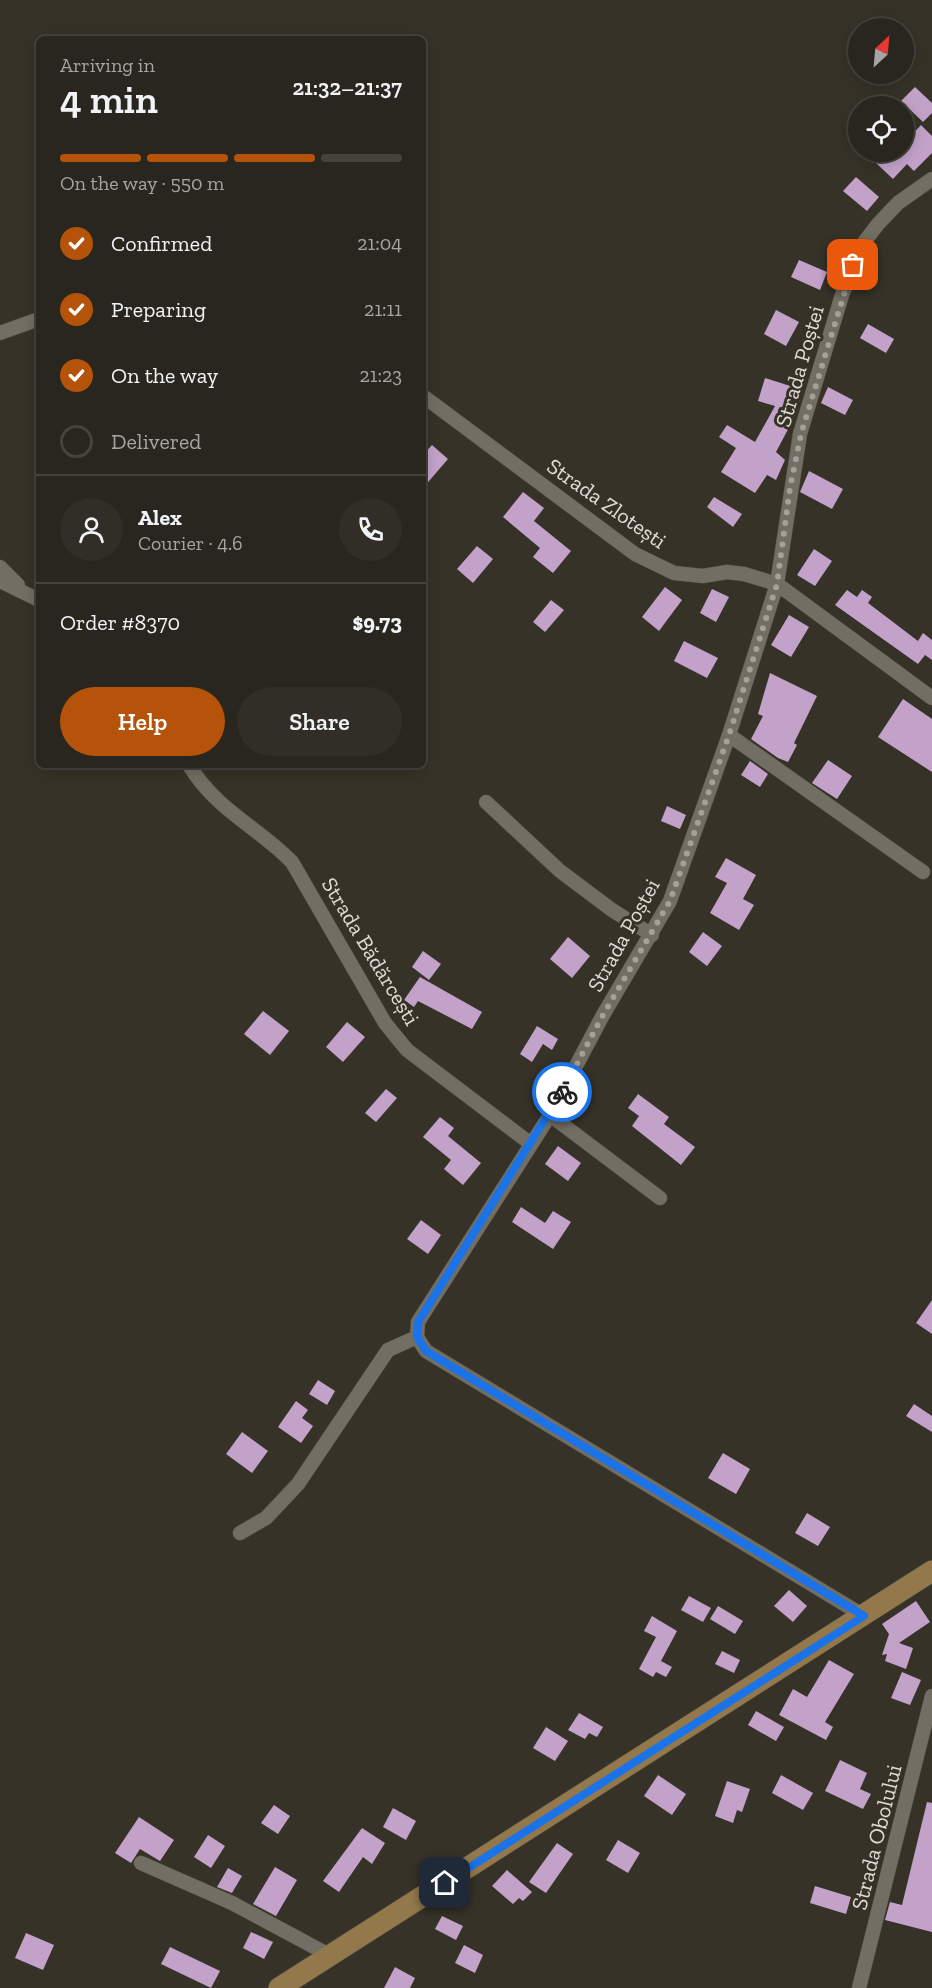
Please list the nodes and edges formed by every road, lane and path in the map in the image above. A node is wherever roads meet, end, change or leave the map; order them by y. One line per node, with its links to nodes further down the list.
1 (932, 179): 7 (street, Strada Poștei)
2 (36, 320): 3 (street)
3 (0, 333)
4 (426, 398): 7 (street, Strada Zlotești)
5 (0, 567): 8 (street)
6 (0, 581): 8 (street)
7 (777, 584): 10 (street, Strada Zlotești); 11 (street, Strada Poștei)
8 (26, 593): 9 (street)
9 (36, 598)
10 (932, 698)
11 (729, 735): 14 (street); 15 (street, Strada Poștei)
12 (191, 768): 17 (street, Strada Bădărcești)
13 (486, 802): 15 (street)
14 (923, 872)
15 (652, 935): 16 (street, Strada Poștei)
16 (550, 1114): 17 (street, Strada Poștei); 18 (street)
17 (531, 1144): 19 (street, Strada Poștei)
18 (660, 1198)
19 (417, 1337): 20 (street); 22 (street)
20 (240, 1533)
21 (932, 1571): 22 (main road)
22 (864, 1616): 25 (main road)
23 (932, 1696): 27 (street, Strada Obolului)
24 (141, 1863): 25 (street)
25 (331, 1956): 26 (main road)
26 (279, 1988)
27 (860, 1988)

